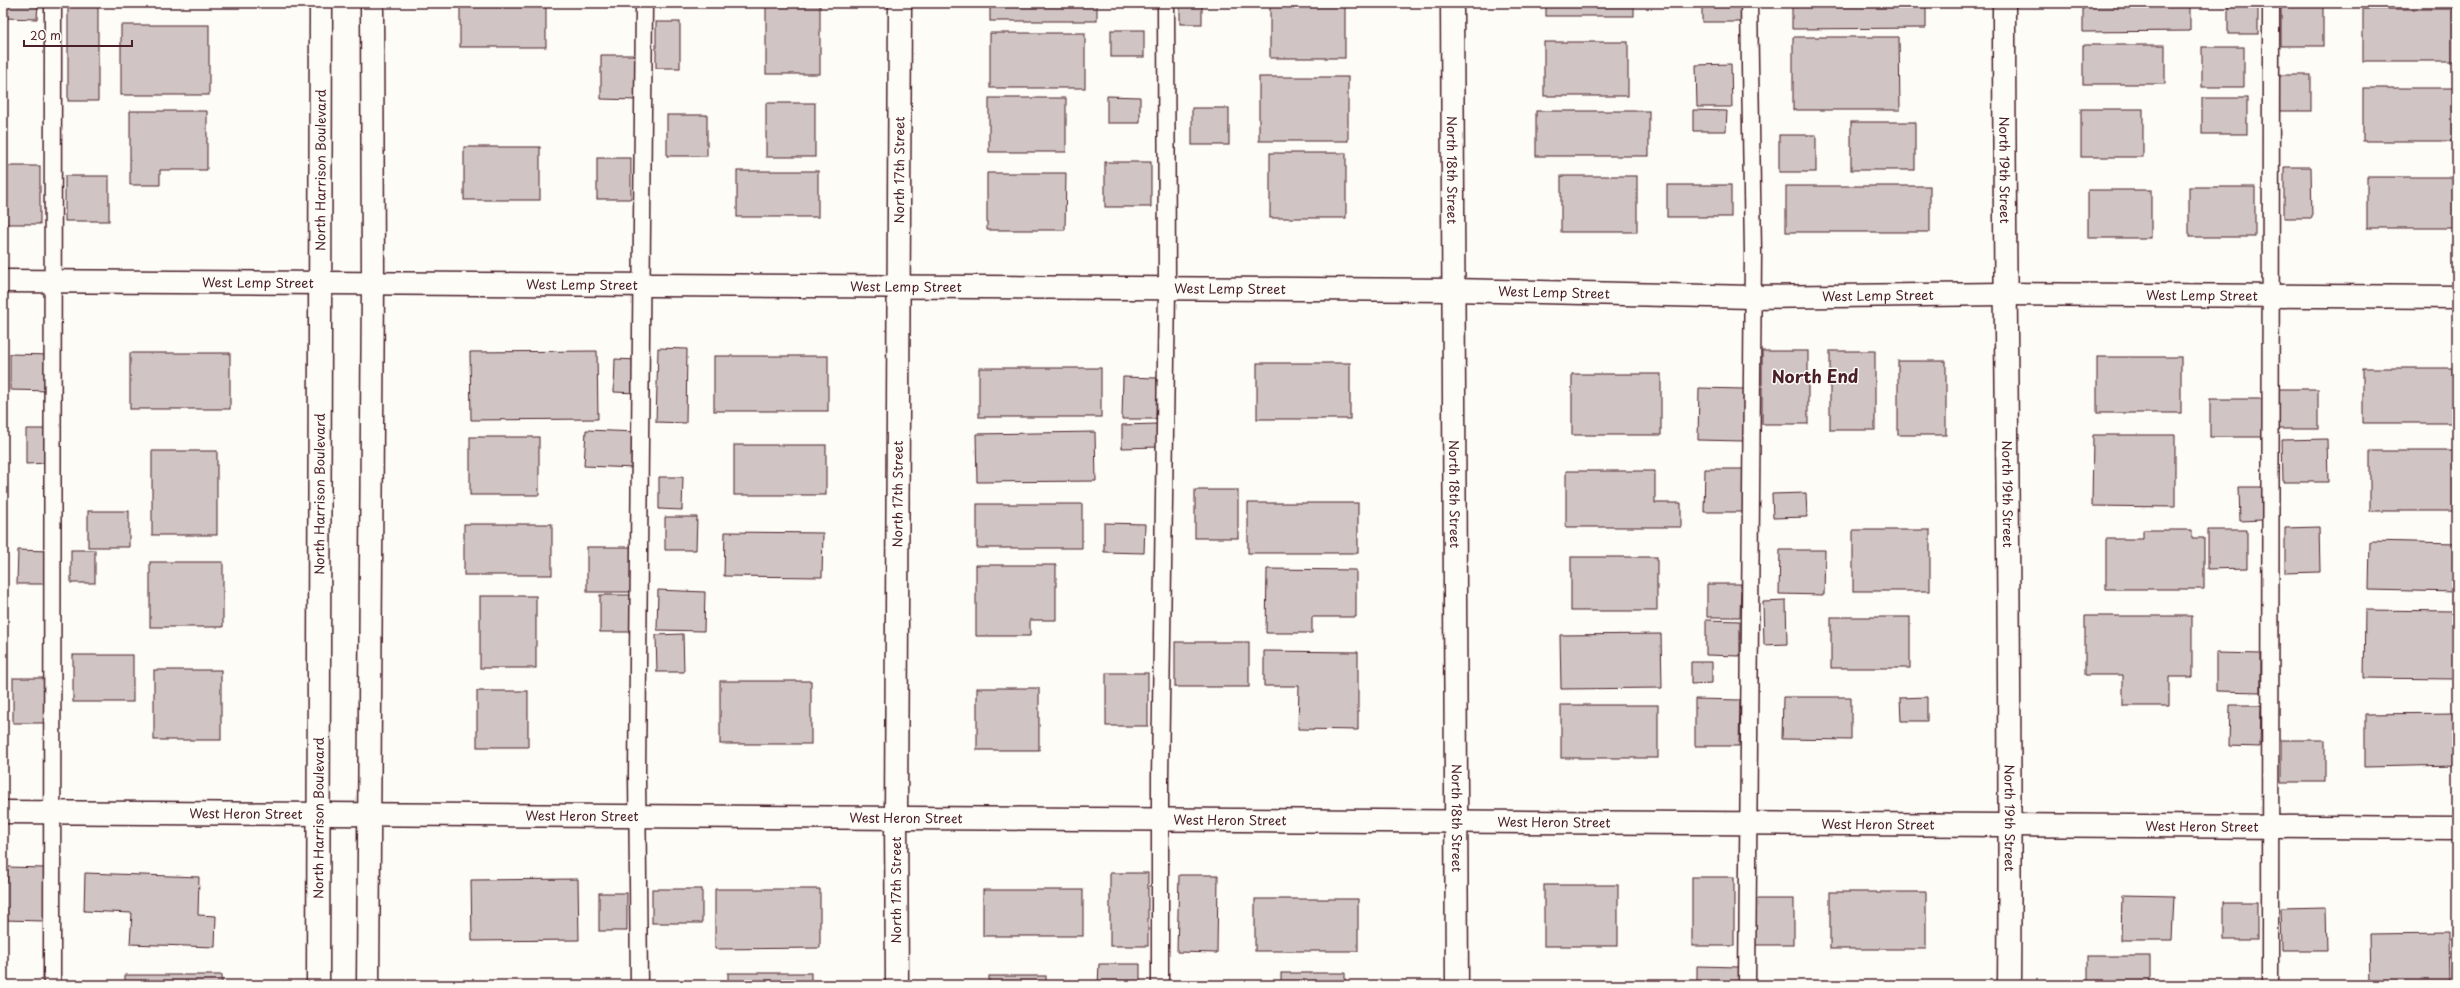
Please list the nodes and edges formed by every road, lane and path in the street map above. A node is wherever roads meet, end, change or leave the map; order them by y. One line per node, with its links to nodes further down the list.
1 (53, 3): 12 (lane)
2 (321, 3): 13 (street, North Harrison Boulevard)
3 (372, 3): 14 (street)
4 (644, 3): 15 (lane)
5 (900, 3): 16 (street, North 17th Street)
6 (1166, 3): 17 (lane)
7 (1452, 3): 18 (street, North 18th Street)
8 (1749, 3): 21 (lane)
9 (2004, 3): 19 (street, North 19th Street)
10 (2271, 3): 20 (lane)
11 (3, 281): 12 (street, West Lemp Street)
12 (53, 282): 13 (street, West Lemp Street); 24 (lane)
13 (320, 283): 14 (street, West Lemp Street); 25 (street, North Harrison Boulevard)
14 (373, 283): 15 (street, West Lemp Street); 26 (street)
15 (642, 285): 16 (street, West Lemp Street); 27 (lane)
16 (899, 287): 17 (street, West Lemp Street); 28 (street, North 17th Street)
17 (1167, 289): 18 (street, West Lemp Street); 29 (lane)
18 (1452, 290): 21 (street, West Lemp Street); 30 (street, North 18th Street)
19 (2004, 294): 20 (street, West Lemp Street); 21 (street, West Lemp Street); 32 (street, North 19th Street)
20 (2271, 296): 22 (street, West Lemp Street); 33 (lane)
21 (1752, 297): 31 (lane)
22 (2457, 297)
23 (3, 812): 24 (street, West Heron Street)
24 (52, 812): 25 (street, West Heron Street); 35 (lane)
25 (320, 814): 26 (street, West Heron Street); 36 (street, North Harrison Boulevard)
26 (369, 814): 27 (street, West Heron Street); 37 (street)
27 (637, 816): 28 (street, West Heron Street); 38 (lane)
28 (896, 818): 29 (street, West Heron Street); 39 (street, North 17th Street)
29 (1160, 820): 30 (street, West Heron Street); 40 (lane)
30 (1458, 822): 31 (street, West Heron Street); 41 (street, North 18th Street)
31 (1748, 824): 32 (street, West Heron Street); 42 (lane)
32 (2010, 826): 33 (street, West Heron Street); 43 (street, North 19th Street)
33 (2271, 827): 34 (street, West Heron Street); 44 (lane)
34 (2457, 828)
35 (52, 985)
36 (318, 985)
37 (368, 985)
38 (639, 985)
39 (897, 985)
40 (1160, 985)
41 (1457, 985)
42 (1747, 985)
43 (2009, 985)
44 (2270, 985)

